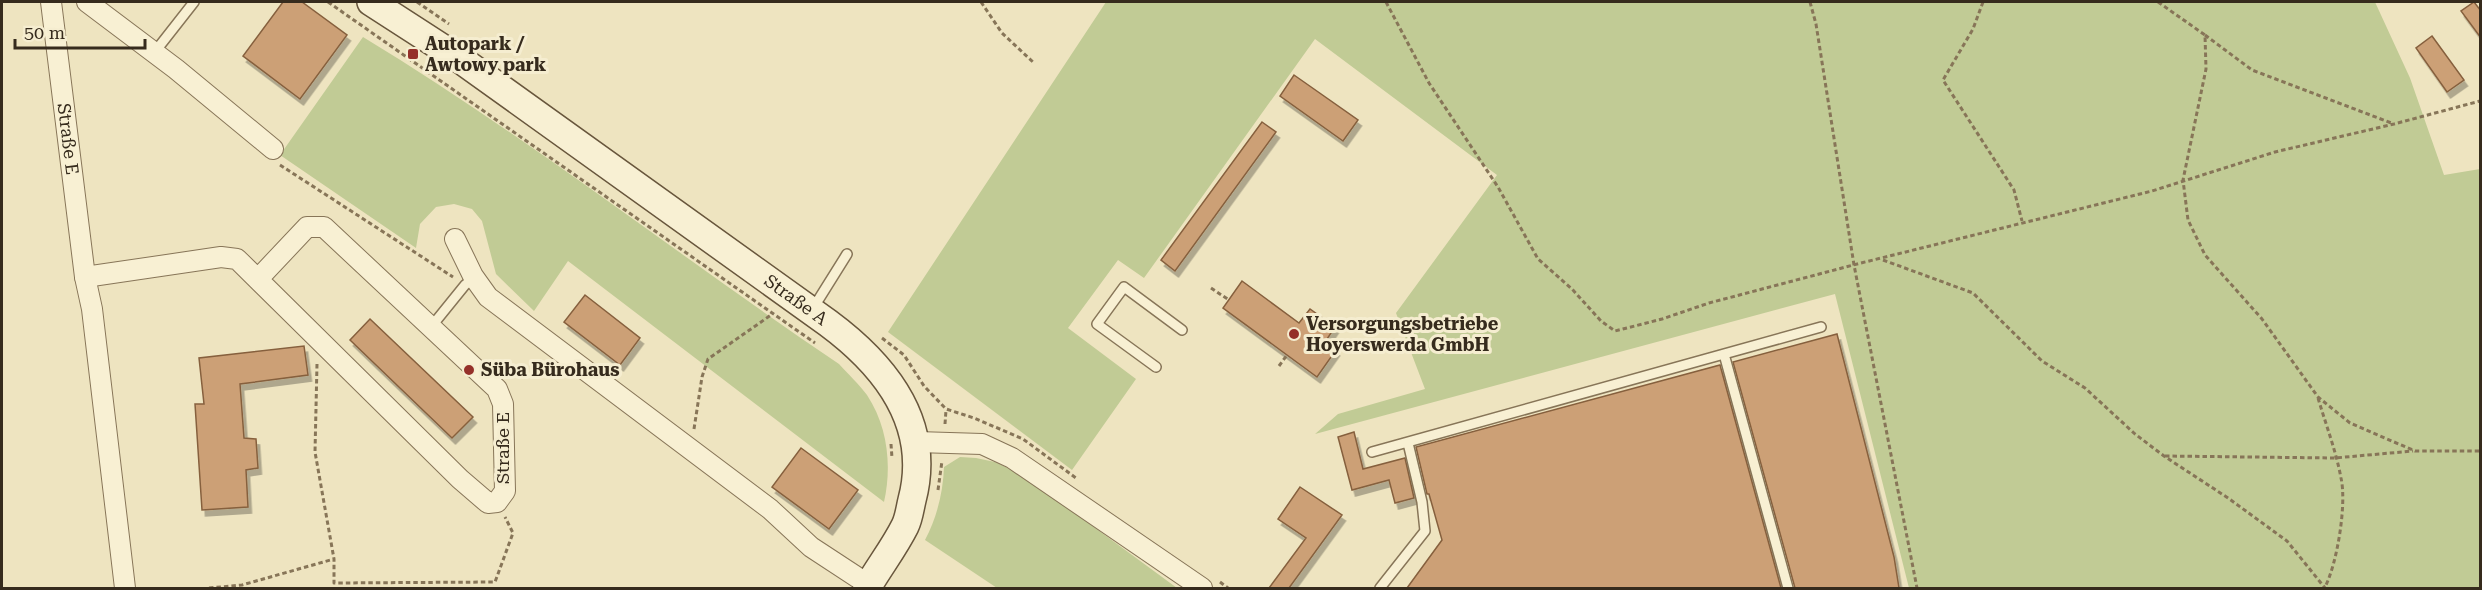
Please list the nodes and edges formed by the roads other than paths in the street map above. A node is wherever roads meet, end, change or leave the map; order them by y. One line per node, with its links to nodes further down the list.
1 (51, 2): 9 (street, Straße E)
2 (87, 2): 5 (street)
3 (194, 2): 5 (lane)
4 (371, 2): 12 (street, Straße A)
5 (154, 53): 6 (street)
6 (273, 149)
7 (455, 239): 11 (street)
8 (847, 254): 12 (lane)
9 (85, 277): 10 (street, Straße E); 22 (street, Straße E)
10 (258, 279): 13 (street, Straße E); 13 (street, Straße E)
11 (470, 281): 13 (lane); 21 (street)
12 (792, 308): 18 (street, Straße A)
13 (431, 327)
14 (1821, 327): 16 (lane)
15 (1182, 330): 17 (lane)
16 (1724, 354): 19 (lane); 25 (lane)
17 (1156, 367)
18 (916, 441): 21 (street); 23 (street)
19 (1408, 443): 20 (lane); 24 (lane)
20 (1372, 452)
21 (868, 587)
22 (125, 588)
23 (1202, 588)
24 (1380, 588)
25 (1788, 588)

